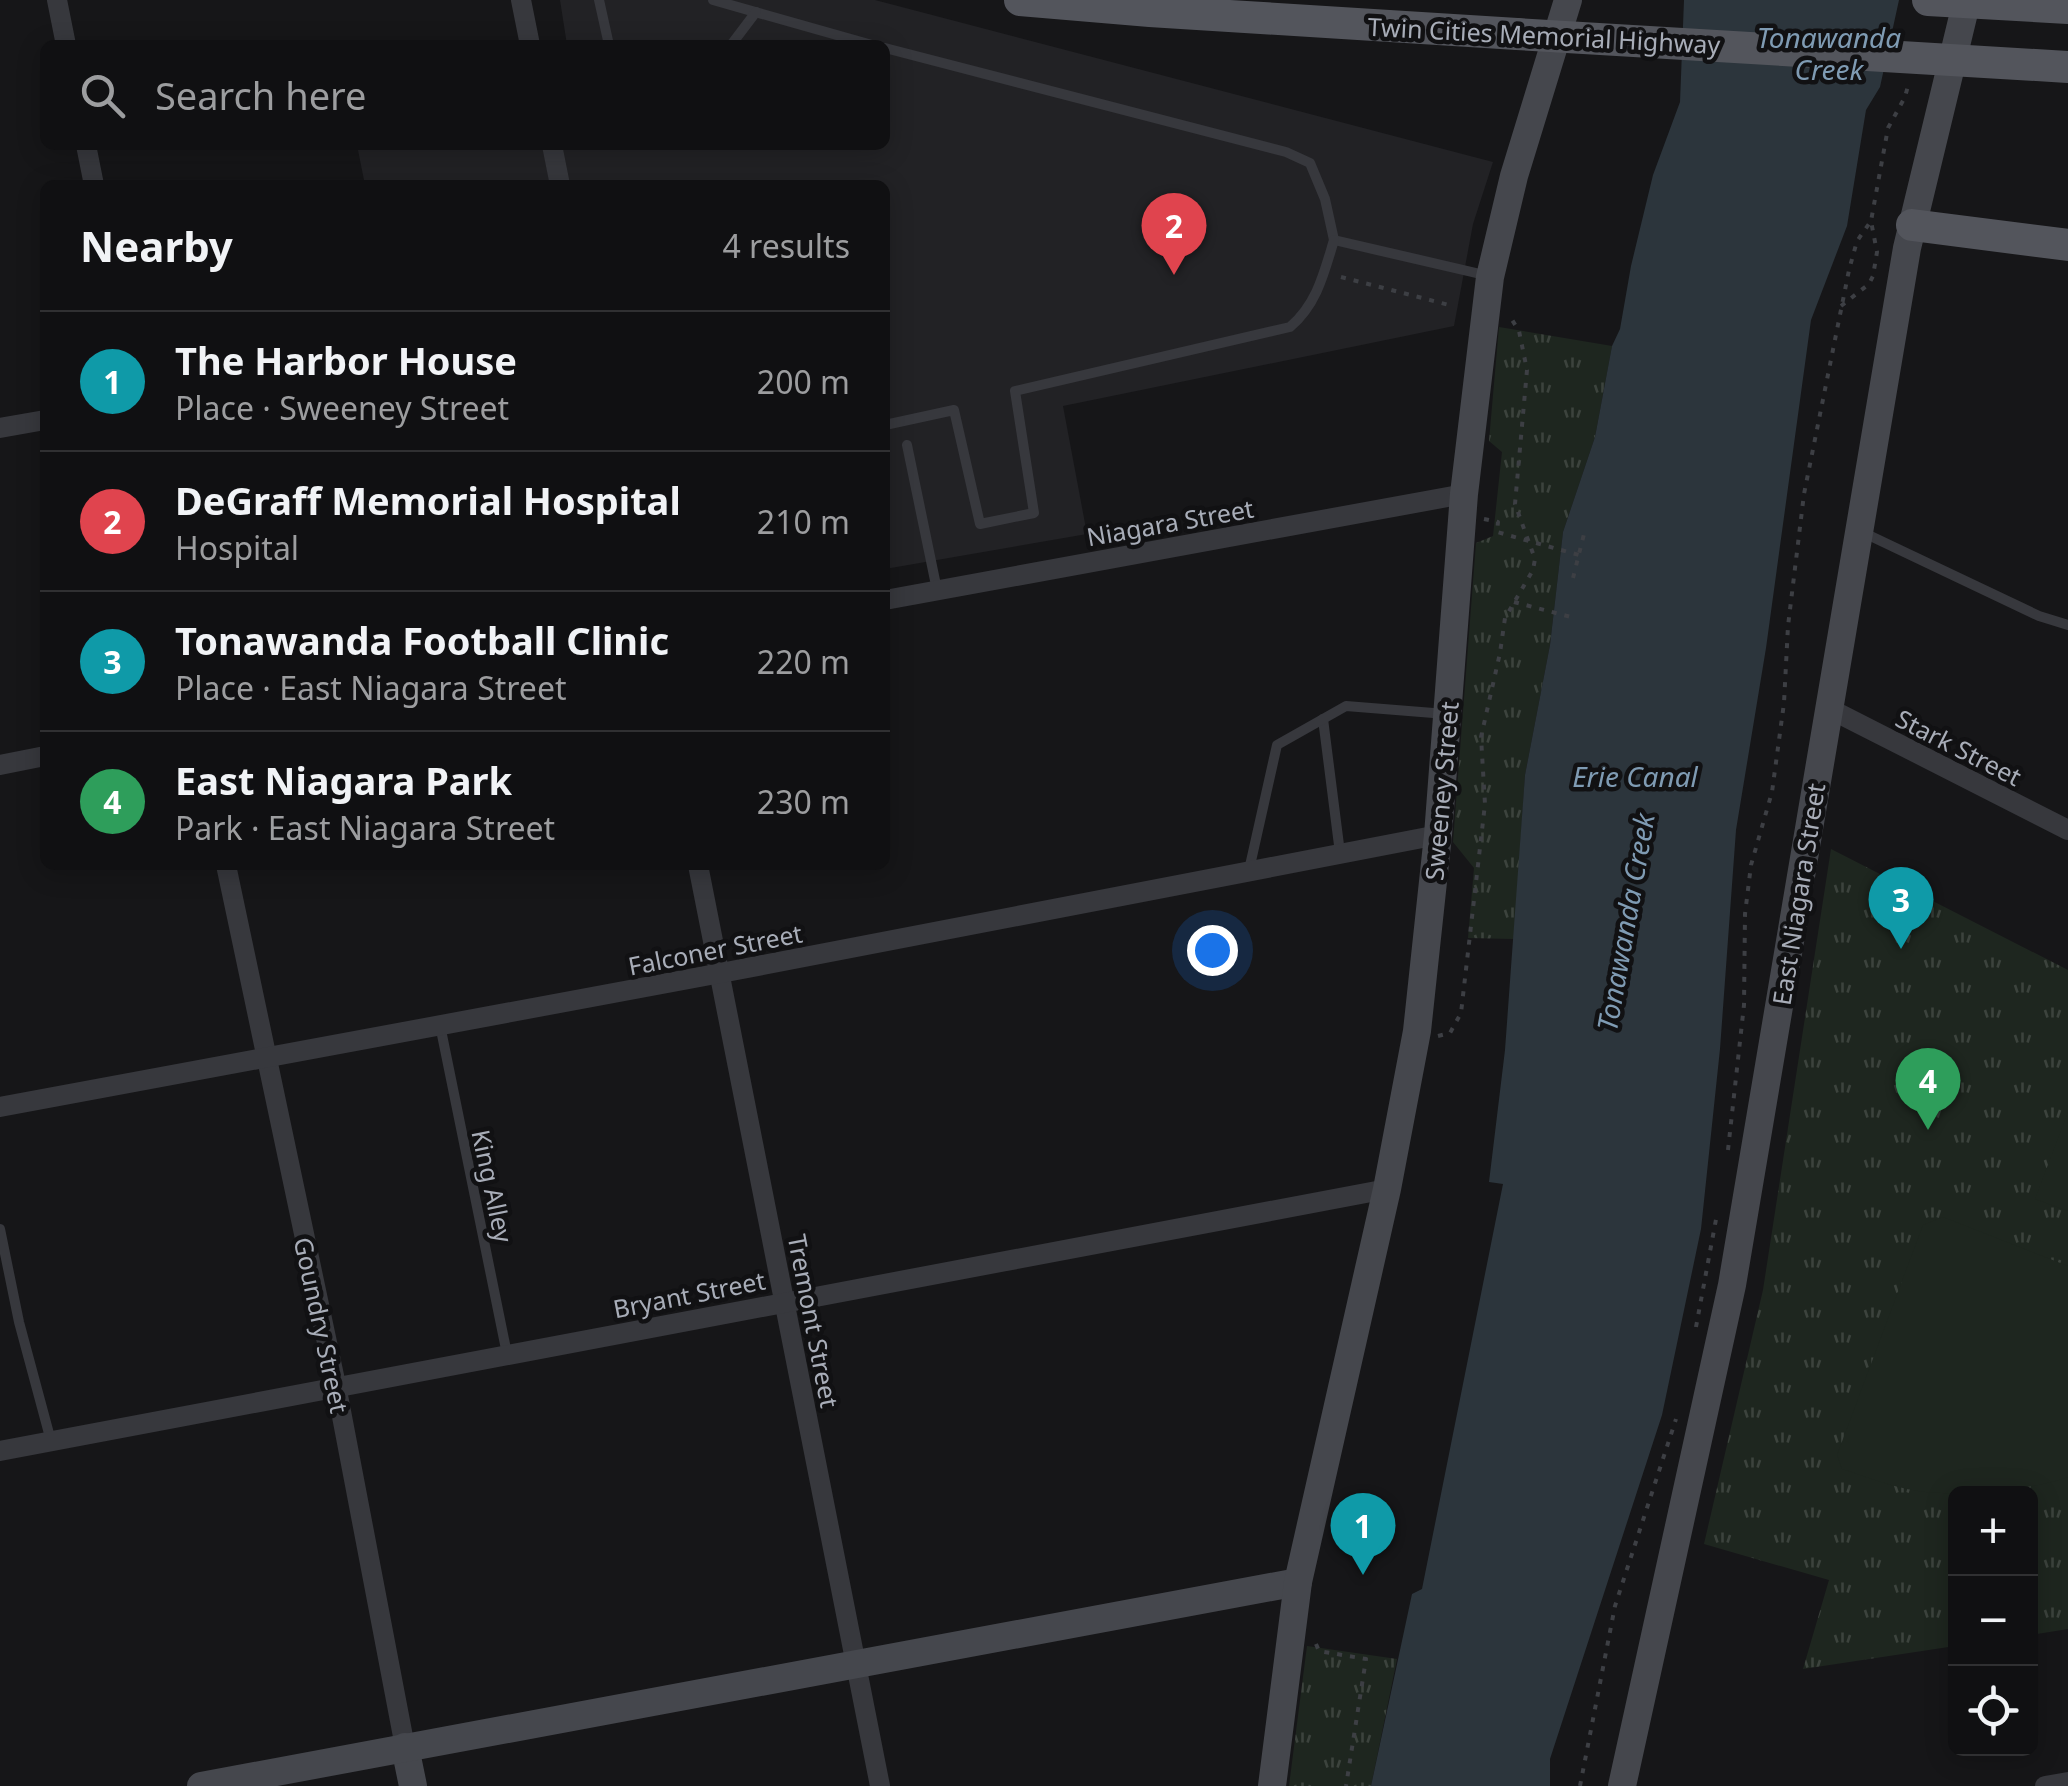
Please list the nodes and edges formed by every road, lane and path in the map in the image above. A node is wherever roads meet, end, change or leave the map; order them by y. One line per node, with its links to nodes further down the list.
1 (57, 0): 12 (street)
2 (521, 0): 13 (street)
3 (599, 0): 14 (lane)
4 (713, 0): 11 (lane)
5 (1020, 0): 9 (main road, Twin Cities Memorial Highway)
6 (1568, 0): 28 (street, Sweeney Street)
7 (1928, 0): 10 (main road, bridge)
8 (1967, 0): 25 (street, East Niagara Street)
9 (1150, 6): 18 (main road, Twin Cities Memorial Highway, bridge)
10 (2068, 8)
11 (756, 12): 15 (lane); 16 (lane)
12 (65, 40)
13 (529, 40)
14 (608, 40)
15 (735, 40)
16 (854, 40)
17 (890, 49): 26 (lane)
18 (2068, 67)
19 (1909, 81): 24 (path)
20 (87, 150): 22 (street)
21 (553, 150): 23 (street)
22 (93, 180)
23 (559, 180)
24 (1872, 222): 31 (path); 31 (path)
25 (1912, 225): 27 (main road); 38 (street, East Niagara Street)
26 (1334, 240): 28 (lane); 34 (lane)
27 (2068, 245)
28 (1490, 276): 37 (street, Sweeney Street)
29 (1340, 277): 30 (path)
30 (1453, 306)
31 (1841, 306): 64 (path)
32 (1499, 313): 40 (path)
33 (40, 421): 35 (street)
34 (890, 424)
35 (0, 428)
36 (907, 444): 43 (lane)
37 (1470, 506): 40 (path); 43 (street, Niagara Street); 49 (street, Sweeney Street)
38 (1859, 530): 47 (lane); 48 (street, East Niagara Street)
39 (1584, 534): 41 (path)
40 (1530, 542): 41 (path); 45 (path)
41 (1579, 555): 42 (path)
42 (1573, 578)
43 (937, 590): 44 (street, Niagara Street)
44 (890, 599)
45 (1514, 602): 46 (path); 61 (path)
46 (1571, 617)
47 (2068, 625)
48 (1828, 708): 53 (street, Stark Street); 86 (street, East Niagara Street)
49 (1448, 714): 50 (lane); 54 (street, Sweeney Street)
50 (1323, 719): 55 (lane); 58 (lane)
51 (40, 757): 52 (street)
52 (0, 765)
53 (2068, 830)
54 (1438, 835): 55 (street, Falconer Street); 65 (street, Sweeney Street)
55 (1340, 854): 58 (street, Falconer Street)
56 (227, 870): 62 (street, Goundry Street)
57 (699, 870): 59 (street, Tremont Street)
58 (1248, 872): 59 (street, Falconer Street)
59 (721, 974): 60 (street, Falconer Street); 68 (street, Tremont Street)
60 (440, 1026): 62 (street, Falconer Street); 70 (lane, King Alley)
61 (1434, 1037)
62 (265, 1056): 63 (street, Falconer Street); 71 (street, Goundry Street)
63 (0, 1107)
64 (1726, 1165)
65 (1387, 1188): 68 (street, Bryant Street); 75 (street, Sweeney Street)
66 (1719, 1204): 69 (path)
67 (0, 1229): 73 (lane)
68 (784, 1301): 70 (street, Bryant Street); 77 (street, Tremont Street)
69 (1693, 1340)
70 (507, 1354): 71 (street, Bryant Street)
71 (336, 1385): 73 (street, Bryant Street); 78 (street, Goundry Street)
72 (1676, 1418): 85 (path)
73 (51, 1441): 74 (street, Bryant Street)
74 (0, 1451)
75 (1298, 1582): 77 (street); 83 (street, Sweeney Street)
76 (1318, 1629): 84 (path)
77 (856, 1664): 78 (street); 82 (street, Tremont Street)
78 (405, 1747): 80 (street); 81 (street, Goundry Street)
79 (2068, 1782): 87 (street)
80 (201, 1786)
81 (413, 1786)
82 (880, 1786)
83 (1272, 1786)
84 (1346, 1786)
85 (1580, 1786)
86 (1622, 1786)
87 (2045, 1786)

